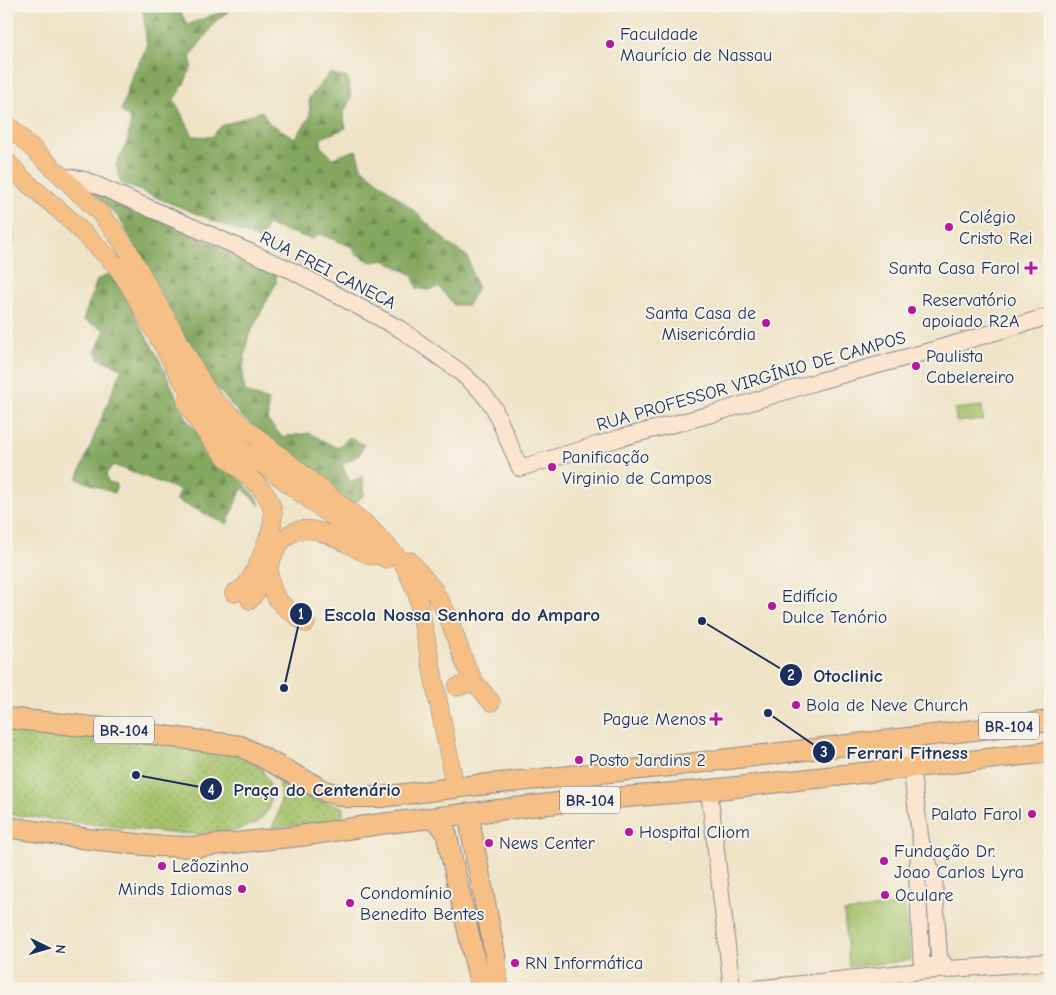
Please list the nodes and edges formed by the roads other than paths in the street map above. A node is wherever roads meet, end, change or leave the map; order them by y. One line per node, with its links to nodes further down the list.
1 (6, 123): 3 (main road)
2 (6, 160): 3 (main road); 5 (main road)
3 (63, 178): 6 (street, RUA FREI CANECA); 7 (main road)
4 (1050, 316): 6 (street, RUA PROFESSOR VIRGÍNIO DE CAMPOS)
5 (168, 355): 8 (main road); 9 (main road)
6 (520, 468)
7 (369, 527): 8 (main road); 11 (main road)
8 (391, 564): 9 (main road)
9 (269, 566): 10 (main road)
10 (306, 623)
11 (470, 674): 12 (main road); 13 (main road)
12 (457, 687)
13 (491, 702)
14 (6, 718): 16 (highway, BR-104)
15 (1050, 721): 16 (highway, BR-104)
16 (885, 741): 18 (street)
17 (1050, 752): 18 (highway, BR-104)
18 (911, 767): 19 (highway, BR-104); 23 (street)
19 (709, 790): 20 (highway, BR-104); 27 (street)
20 (471, 814): 21 (highway, BR-104); 29 (highway)
21 (435, 818): 22 (highway, BR-104); 28 (highway)
22 (6, 827)
23 (921, 842): 25 (street); 26 (street)
24 (1050, 962): 25 (street)
25 (944, 964): 26 (street)
26 (922, 971): 31 (street)
27 (732, 986): 30 (street)
28 (486, 989): 29 (main road)
29 (497, 989)
30 (747, 989)
31 (754, 989)

